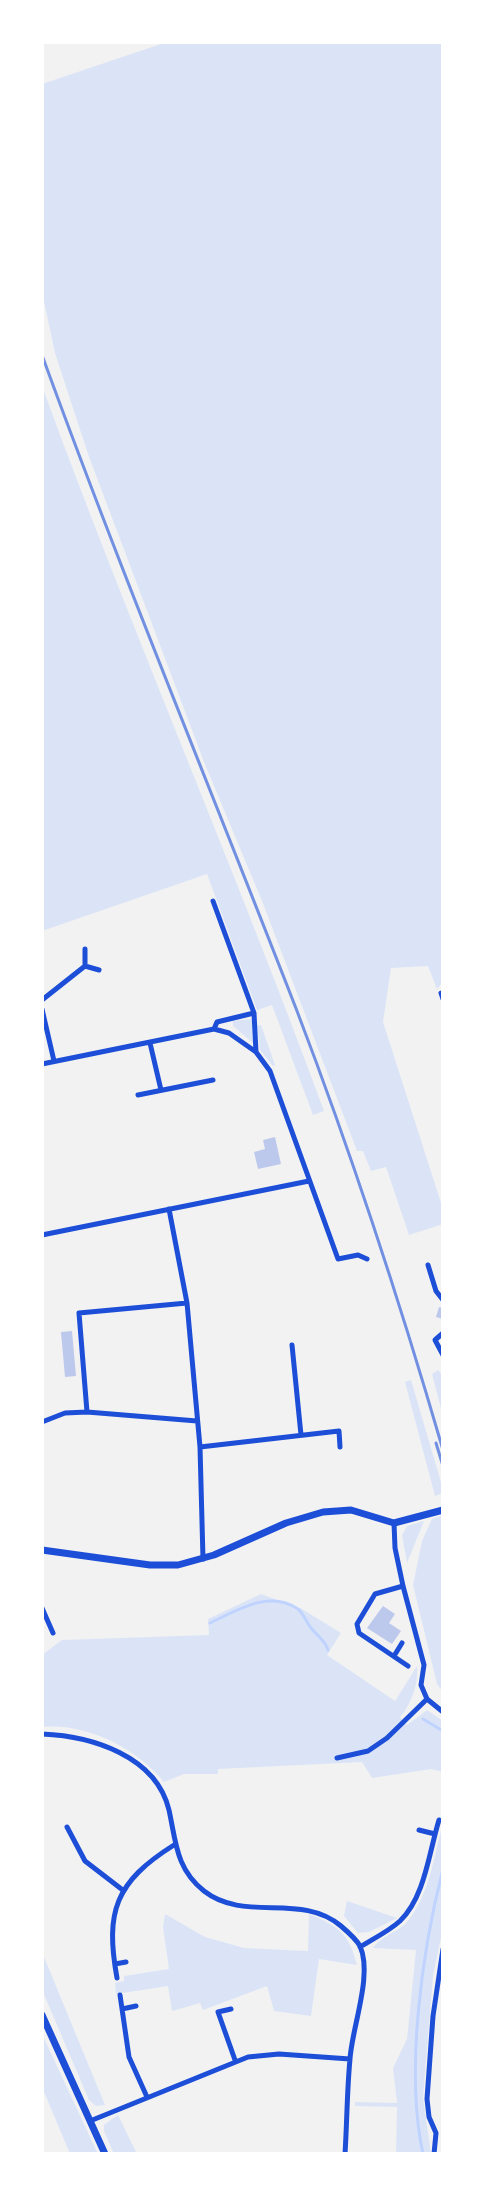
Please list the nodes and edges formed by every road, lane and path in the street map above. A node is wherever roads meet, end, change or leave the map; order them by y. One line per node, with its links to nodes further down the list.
1 (213, 901): 7 (street)
2 (86, 949): 3 (street)
3 (85, 966): 4 (street); 5 (street)
4 (99, 970)
5 (42, 1000)
6 (42, 1009): 11 (street)
7 (254, 1013): 8 (street); 10 (street)
8 (214, 1029): 9 (street); 10 (street)
9 (150, 1042): 11 (street); 14 (street)
10 (256, 1052): 16 (street)
11 (54, 1061): 12 (street)
12 (42, 1064)
13 (213, 1080): 14 (street)
14 (161, 1090): 15 (street)
15 (138, 1095)
16 (309, 1181): 17 (street); 19 (street)
17 (169, 1209): 18 (street); 22 (street)
18 (42, 1235)
19 (367, 1259)
20 (428, 1265): 21 (street)
21 (443, 1300)
22 (186, 1303): 26 (street); 27 (street)
23 (443, 1333): 25 (street)
24 (292, 1345): 29 (street)
25 (443, 1355)
26 (87, 1412): 27 (street); 28 (street)
27 (197, 1421): 30 (street)
28 (42, 1422)
29 (301, 1435): 30 (street); 31 (street)
30 (200, 1446): 35 (street)
31 (340, 1447)
32 (443, 1510): 33 (main road)
33 (394, 1523): 35 (main road); 36 (street)
34 (42, 1550): 35 (main road)
35 (203, 1559)
36 (404, 1586): 40 (street); 42 (street)
37 (42, 1608): 38 (street)
38 (53, 1633)
39 (402, 1644): 40 (street)
40 (394, 1656): 41 (street)
41 (408, 1666)
42 (427, 1699): 43 (street); 45 (street)
43 (443, 1712)
44 (42, 1734): 50 (street)
45 (337, 1758)
46 (439, 1820): 49 (street)
47 (67, 1827): 51 (street)
48 (419, 1830): 49 (street)
49 (435, 1834): 52 (street)
50 (174, 1845): 51 (street); 52 (street)
51 (124, 1891): 55 (street)
52 (360, 1947): 62 (street)
53 (443, 1949): 66 (street)
54 (126, 1962): 55 (street)
55 (115, 1964): 56 (street)
56 (117, 1978)
57 (120, 1995): 59 (street)
58 (136, 2006): 59 (street)
59 (122, 2009): 64 (street)
60 (231, 2009): 63 (street)
61 (42, 2015): 65 (main road)
62 (350, 2059): 63 (street); 69 (street)
63 (235, 2060): 64 (street)
64 (147, 2097): 65 (street)
65 (90, 2121): 68 (main road)
66 (436, 2133): 67 (street); 70 (street)
67 (443, 2138)
68 (105, 2154)
69 (345, 2154)
70 (434, 2154)

